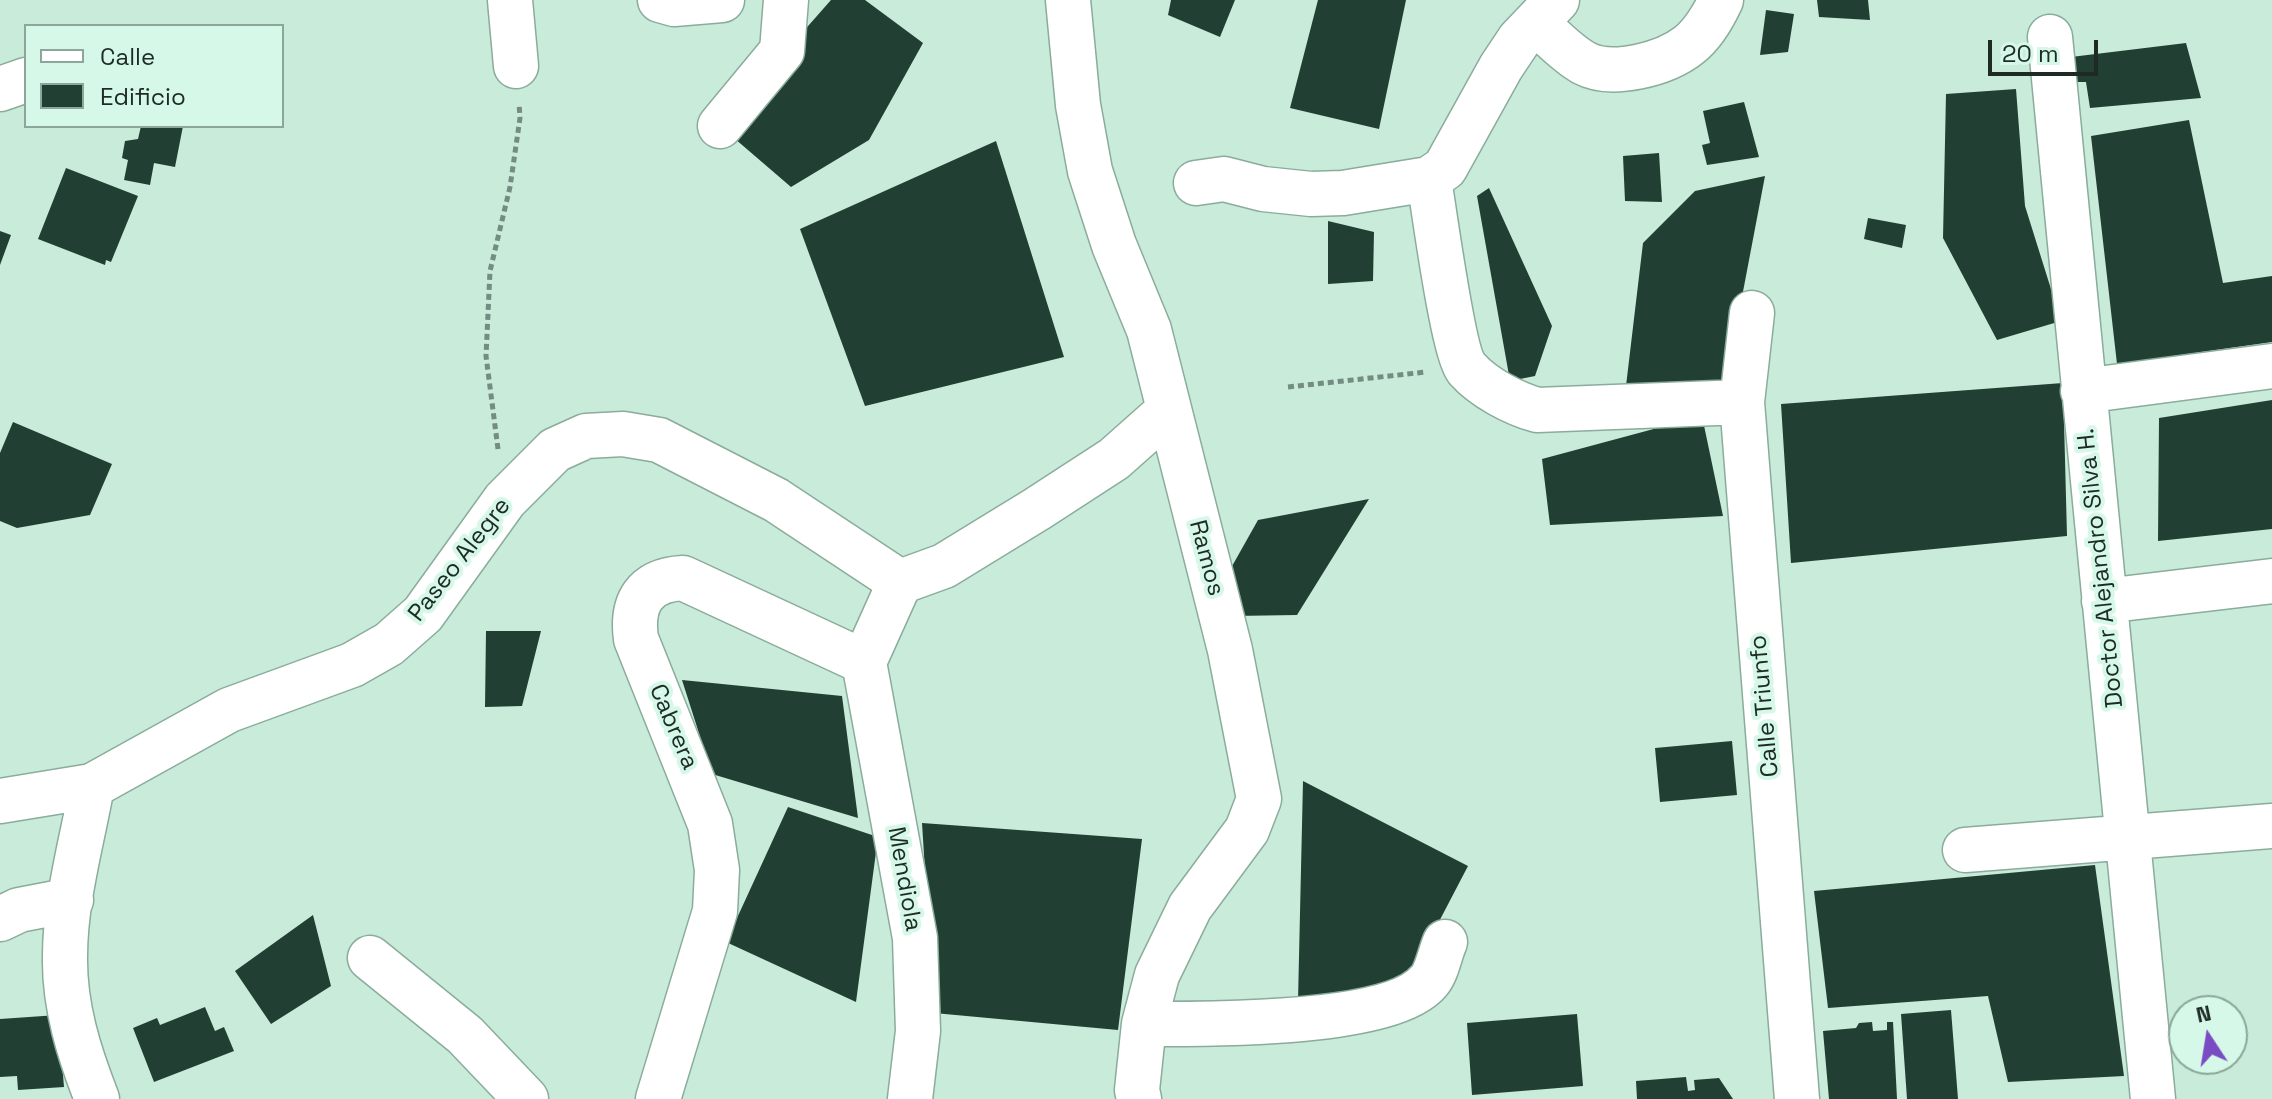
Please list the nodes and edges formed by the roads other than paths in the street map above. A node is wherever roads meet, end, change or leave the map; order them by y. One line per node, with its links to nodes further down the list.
1 (510, 0): 9 (street)
2 (660, 0): 3 (street)
3 (722, 0)
4 (786, 0): 12 (street)
5 (1068, 0): 19 (street, Ramos)
6 (1721, 0): 7 (street)
7 (1547, 11): 13 (street)
8 (2050, 37): 17 (street, Doctor Alejandro Silva H.)
9 (516, 66)
10 (24, 81): 11 (street)
11 (0, 89)
12 (720, 126)
13 (1429, 179): 14 (street); 18 (street)
14 (1196, 183)
15 (1752, 313): 18 (street, Calle Triunfo)
16 (2272, 366): 17 (street)
17 (2083, 391): 22 (street, Doctor Alejandro Silva H.)
18 (1742, 402): 39 (street, Calle Triunfo)
19 (1168, 411): 21 (street); 33 (street, Ramos)
20 (2272, 581): 22 (street)
21 (900, 582): 23 (street); 24 (street, Paseo Alegre)
22 (2104, 601): 27 (street, Doctor Alejandro Silva H.)
23 (864, 662): 36 (street, Cabrera); 37 (street, Mendiola)
24 (92, 786): 25 (street, Paseo Alegre); 29 (street)
25 (0, 801)
26 (2272, 826): 27 (street)
27 (2129, 839): 28 (street); 40 (street, Doctor Alejandro Silva H.)
28 (1965, 850)
29 (71, 900): 30 (street); 34 (street)
30 (0, 919)
31 (1445, 942): 33 (street)
32 (370, 958): 35 (street)
33 (1144, 1024): 38 (street, Ramos)
34 (97, 1099)
35 (526, 1099)
36 (658, 1099)
37 (910, 1099)
38 (1139, 1099)
39 (1797, 1099)
40 (2153, 1099)

